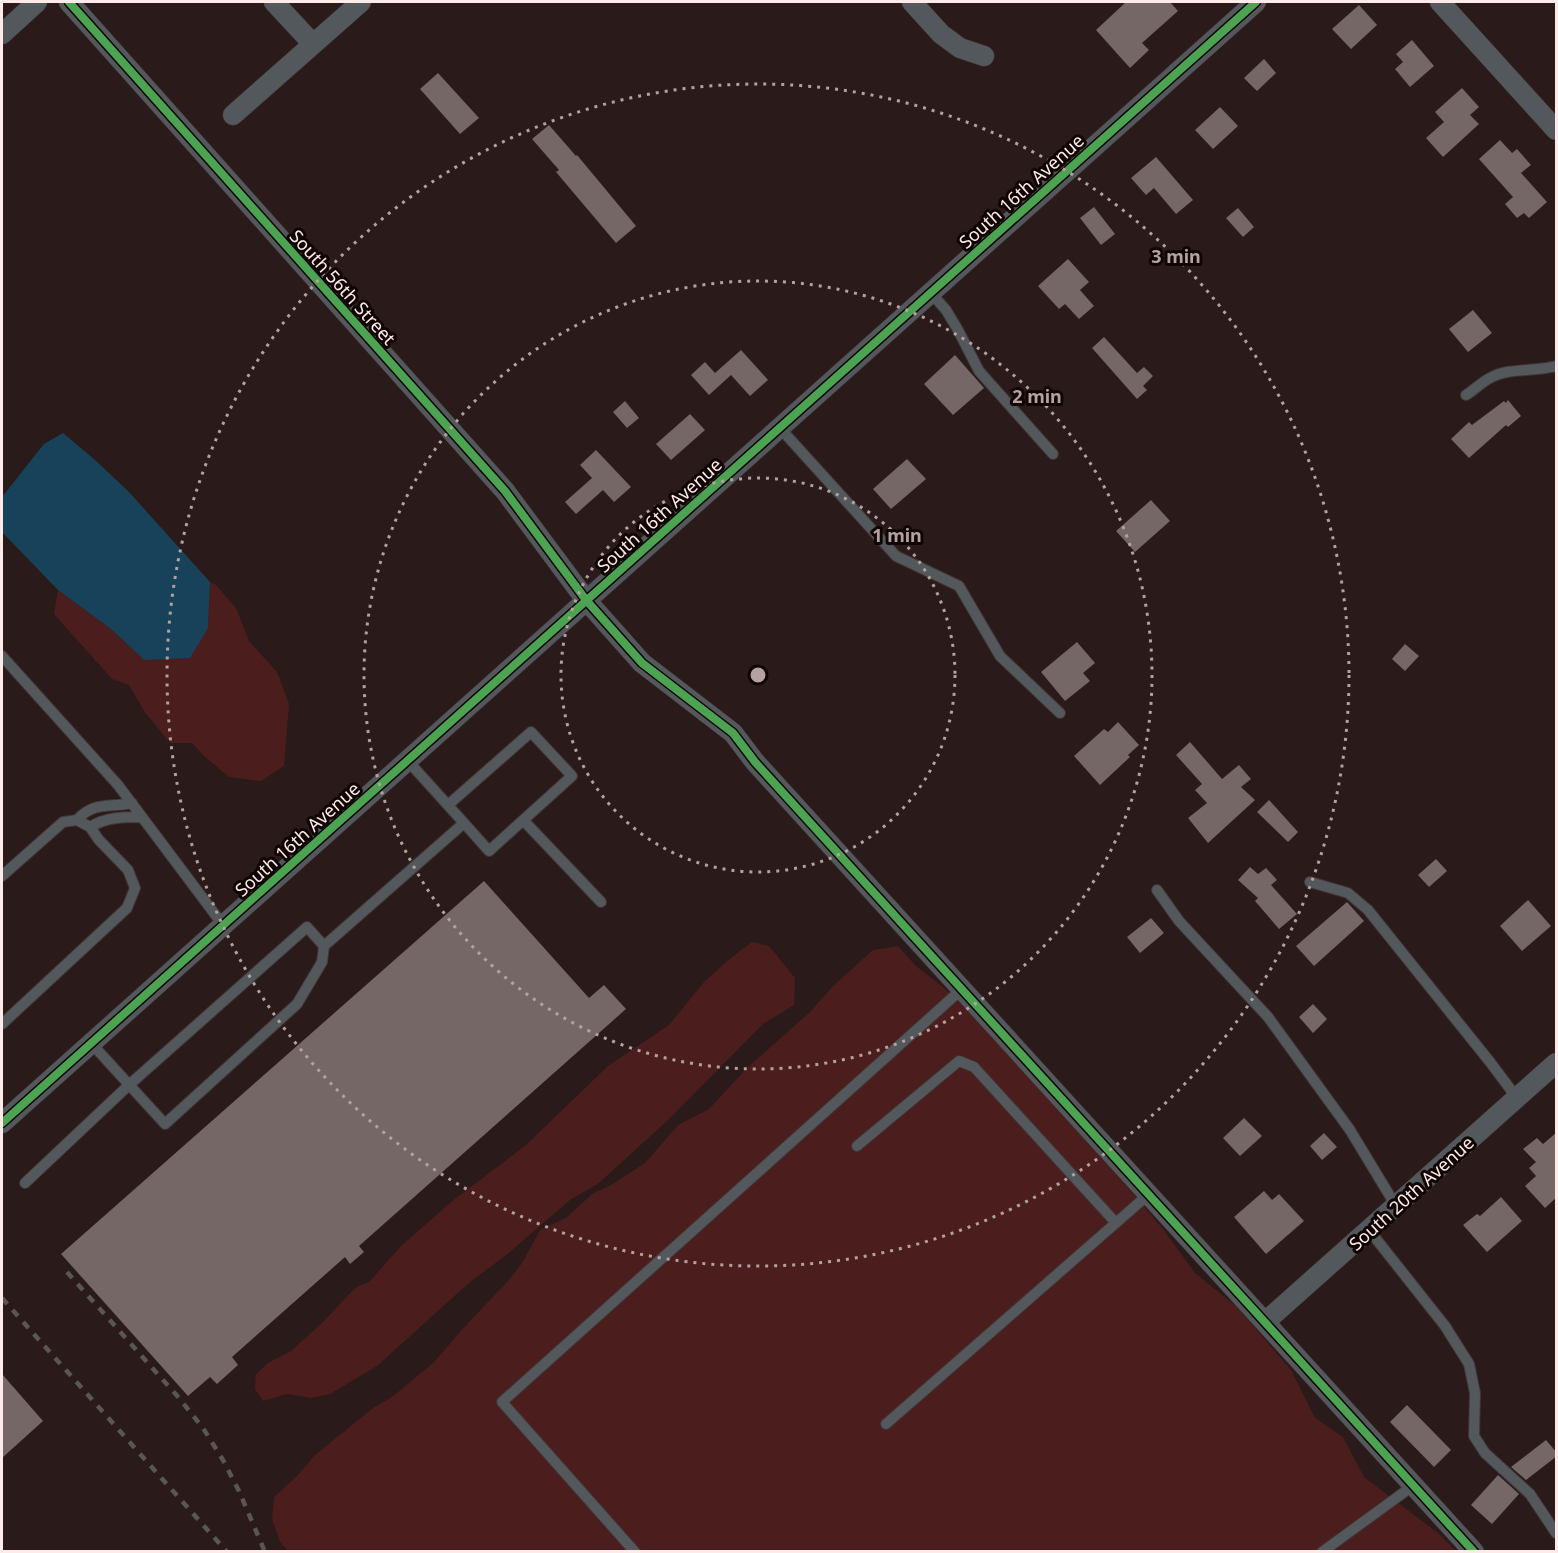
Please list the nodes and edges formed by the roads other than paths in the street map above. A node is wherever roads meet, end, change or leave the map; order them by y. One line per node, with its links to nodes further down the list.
1 (37, 2): 8 (street)
2 (69, 2): 18 (street, South 56th Street)
3 (274, 2): 9 (street)
4 (361, 2): 9 (street)
5 (912, 2): 10 (street)
6 (1256, 2): 13 (street, South 16th Avenue)
7 (1440, 2): 12 (street)
8 (2, 34)
9 (313, 44): 11 (street)
10 (984, 56)
11 (233, 115)
12 (1557, 130)
13 (930, 292): 16 (street, South 16th Avenue); 17 (lane)
14 (1557, 366): 15 (lane)
15 (1467, 395)
16 (779, 427): 18 (street, South 16th Avenue); 20 (lane)
17 (1053, 454)
18 (586, 600): 21 (street, South 16th Avenue); 35 (street, South 56th Street)
19 (2, 656): 22 (lane)
20 (1060, 713)
21 (407, 760): 23 (lane); 33 (street, South 16th Avenue)
22 (132, 804): 24 (lane); 25 (lane)
23 (448, 805): 26 (lane); 27 (lane)
24 (142, 817): 28 (lane); 33 (lane)
25 (77, 820): 28 (lane); 29 (lane)
26 (524, 821): 27 (lane); 32 (lane)
27 (464, 823): 34 (lane)
28 (90, 827): 36 (lane)
29 (2, 876)
30 (1310, 882): 40 (lane)
31 (1157, 890): 45 (lane)
32 (601, 902)
33 (223, 925): 37 (street, South 16th Avenue)
34 (324, 946): 39 (lane); 39 (lane)
35 (962, 989): 44 (street, South 56th Street); 52 (lane)
36 (2, 1024)
37 (91, 1043): 39 (lane); 41 (street, South 16th Avenue)
38 (1557, 1063): 40 (street, South 20th Avenue)
39 (129, 1085): 43 (lane)
40 (1517, 1098): 45 (street, South 20th Avenue)
41 (2, 1123)
42 (857, 1146): 46 (lane)
43 (25, 1183)
44 (1149, 1194): 46 (lane); 48 (street, South 56th Street)
45 (1396, 1206): 47 (street, South 20th Avenue)
46 (1116, 1223): 49 (lane)
47 (1369, 1230): 48 (street, South 20th Avenue); 51 (lane)
48 (1265, 1322): 50 (street, South 56th Street)
49 (886, 1424)
50 (1414, 1485): 53 (lane); 54 (street, South 56th Street)
51 (1557, 1533)
52 (636, 1551)
53 (1322, 1551)
54 (1474, 1551)

